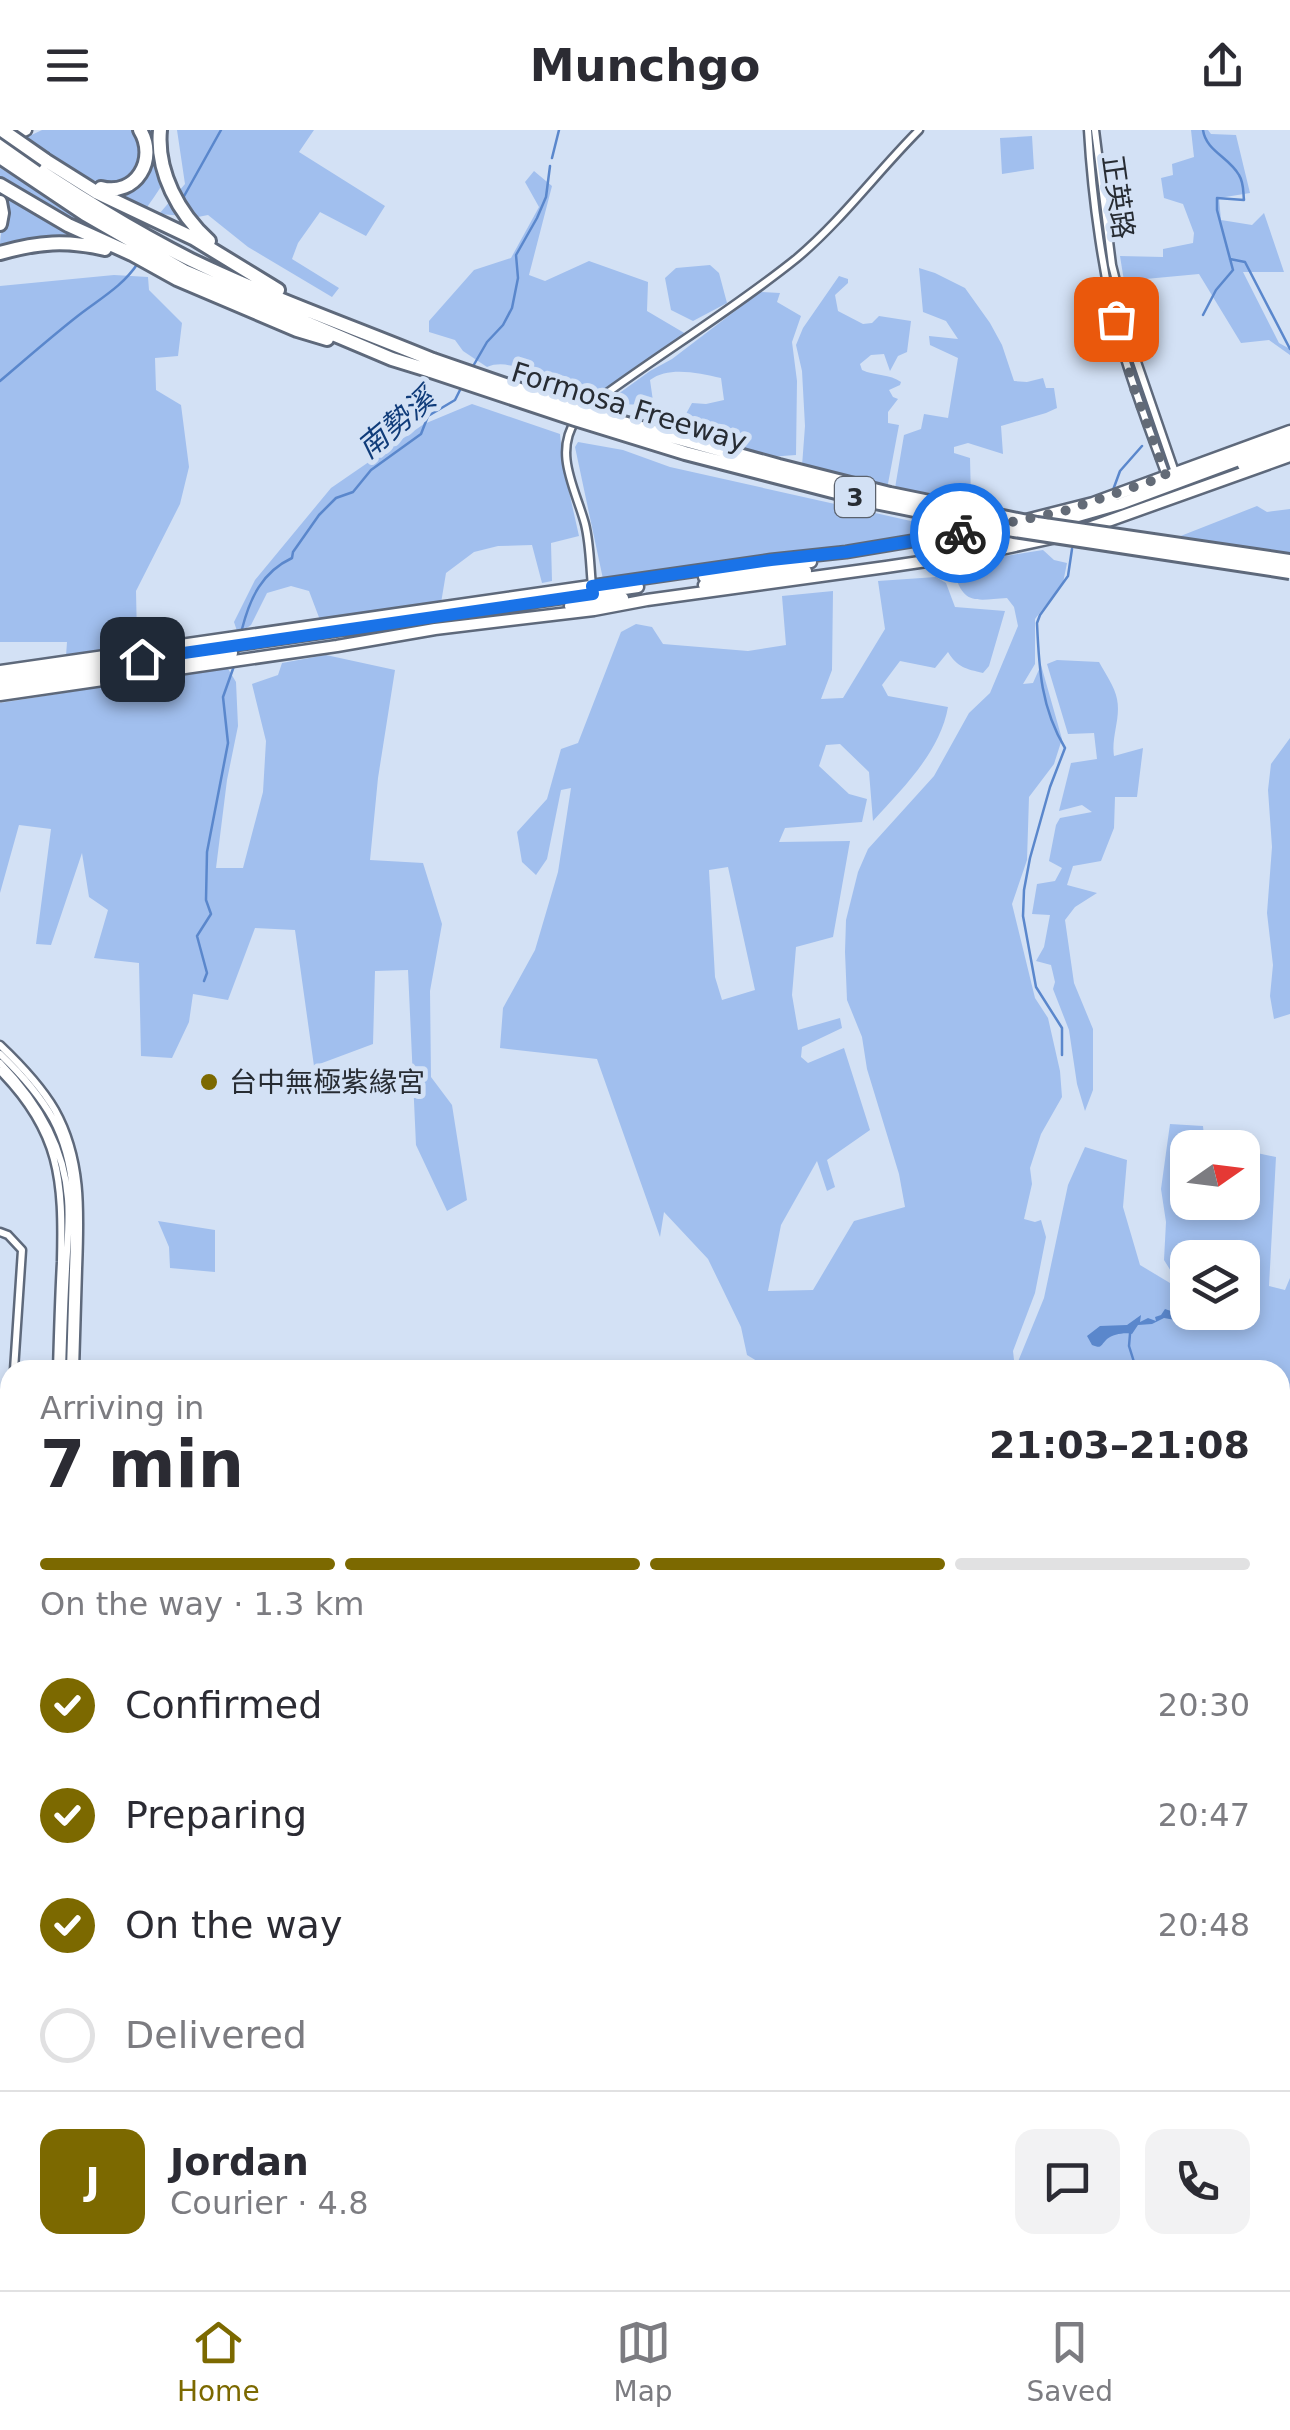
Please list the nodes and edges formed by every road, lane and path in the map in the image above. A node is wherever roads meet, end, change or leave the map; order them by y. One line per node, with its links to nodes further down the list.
1 (2, 130): 10 (highway, bridge)
2 (26, 130): 8 (main road)
3 (140, 130): 11 (highway)
4 (160, 130): 18 (highway)
5 (919, 130): 27 (street)
6 (1088, 130): 24 (street, 正英路)
7 (1096, 130): 24 (street, 正英路)
8 (0, 143): 10 (highway, Formosa Freeway / 3)
9 (0, 157): 10 (highway, Formosa Freeway / 3)
10 (33, 166): 11 (highway); 17 (highway, Formosa Freeway / 3)
11 (65, 173): 18 (highway)
12 (0, 185): 15 (highway)
13 (0, 202): 14 (highway)
14 (0, 224)
15 (97, 243): 16 (highway); 17 (highway)
16 (0, 253)
17 (183, 270): 19 (highway, Formosa Freeway / 3); 19 (highway)
18 (255, 276): 19 (highway)
19 (395, 352): 20 (highway, Formosa Freeway / 3)
20 (432, 366): 25 (highway, Formosa Freeway / 3, bridge); 26 (highway, Formosa Freeway / 3, bridge)
21 (1290, 432): 24 (main road)
22 (1290, 441): 24 (main road)
23 (1290, 452): 24 (main road)
24 (1175, 486): 27 (main road); 27 (main road)
25 (1290, 561)
26 (1290, 572)
27 (593, 598): 28 (main road); 29 (main road); 30 (main road)
28 (0, 675)
29 (0, 687)
30 (0, 695)
31 (0, 1045): 40 (street)
32 (0, 1054): 39 (street)
33 (0, 1063): 38 (street)
34 (0, 1071): 37 (street)
35 (0, 1232): 36 (street)
36 (15, 1360)
37 (60, 1360)
38 (61, 1360)
39 (72, 1360)
40 (73, 1360)

